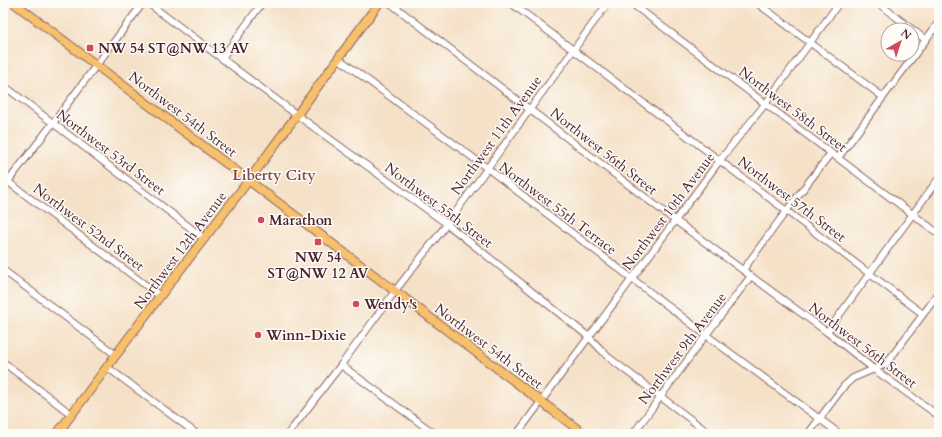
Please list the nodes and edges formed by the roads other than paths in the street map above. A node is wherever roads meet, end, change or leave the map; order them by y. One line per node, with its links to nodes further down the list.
1 (14, 3): 19 (main road, Northwest 54th Street)
2 (143, 3): 19 (street)
3 (148, 3): 17 (street, Northwest 55th Street)
4 (262, 3): 17 (street)
5 (379, 3): 18 (main road, Northwest 12th Avenue)
6 (390, 3): 23 (street, Northwest 56th Street)
7 (511, 3): 16 (street, Northwest 57th Street)
8 (608, 3): 16 (street, Northwest 11th Avenue)
9 (631, 3): 22 (street, Northwest 58th Street)
10 (757, 3): 15 (street)
11 (839, 3): 15 (street, Northwest 10th Avenue)
12 (878, 3): 14 (street)
13 (939, 22): 14 (street)
14 (926, 40): 21 (street)
15 (809, 42): 21 (street); 22 (street, Northwest 10th Avenue)
16 (573, 50): 23 (street, Northwest 11th Avenue); 28 (street, Northwest 57th Street)
17 (222, 58): 24 (street, Northwest 55th Street)
18 (339, 58): 24 (main road, Northwest 12th Avenue); 29 (street, Northwest 55th Terrace)
19 (96, 65): 25 (street); 32 (main road, Northwest 54th Street)
20 (3, 85): 25 (street, Northwest 53rd Street)
21 (883, 97): 27 (street)
22 (766, 103): 26 (street, Northwest 58th Street); 28 (street, Northwest 10th Avenue)
23 (530, 109): 29 (street, Northwest 11th Avenue); 36 (street, Northwest 56th Street)
24 (297, 114): 32 (main road, Northwest 12th Avenue); 37 (street, Northwest 55th Street)
25 (53, 123): 31 (street); 39 (street, Northwest 53rd Street)
26 (831, 153): 27 (street, Northwest 58th Street); 34 (street)
27 (838, 158): 35 (street, Northwest 58th Street)
28 (720, 160): 34 (street, Northwest 57th Street); 36 (street, Northwest 10th Avenue)
29 (487, 168): 37 (street, Northwest 11th Avenue); 44 (street, Northwest 55th Terrace)
30 (939, 178): 35 (street)
31 (5, 179): 33 (street); 47 (street, Northwest 52nd Street)
32 (249, 180): 39 (main road, Northwest 12th Avenue); 45 (main road, Northwest 54th Street)
33 (3, 188)
34 (786, 210): 41 (street); 42 (street, Northwest 57th Street)
35 (912, 214): 38 (street, Northwest 58th Street); 42 (street)
36 (676, 221): 41 (street, Northwest 56th Street); 44 (street, Northwest 10th Avenue)
37 (447, 224): 45 (street, Northwest 11th Avenue); 51 (street, Northwest 55th Street)
38 (939, 234)
39 (205, 239): 47 (main road, Northwest 12th Avenue)
40 (3, 270): 52 (street)
41 (743, 270): 43 (street, Northwest 56th Street)
42 (870, 273): 48 (street, Northwest 57th Street); 49 (street)
43 (751, 276): 49 (street, Northwest 56th Street); 50 (street, Northwest 9th Avenue)
44 (633, 279): 50 (street, Northwest 55th Terrace); 51 (street, Northwest 10th Avenue)
45 (395, 291): 54 (street, Northwest 11th Avenue); 58 (main road, Northwest 54th Street)
46 (939, 293): 48 (street)
47 (160, 296): 52 (main road, Northwest 12th Avenue)
48 (923, 314): 56 (street)
49 (827, 332): 56 (street, Northwest 56th Street)
50 (706, 334): 57 (street, Northwest 9th Avenue); 61 (street, Northwest 55th Terrace)
51 (590, 337): 57 (street, Northwest 55th Street); 58 (street, Northwest 10th Avenue)
52 (116, 355): 55 (main road, Northwest 12th Avenue)
53 (3, 362): 59 (street)
54 (341, 365): 65 (street, Northwest 11th Avenue); 66 (street)
55 (107, 367): 59 (main road, Northwest 12th Avenue); 64 (street)
56 (875, 370): 60 (street, Northwest 56th Street); 61 (street)
57 (661, 397): 69 (street, Northwest 9th Avenue); 70 (street, Northwest 55th Street)
58 (542, 402): 67 (street, Northwest 10th Avenue); 68 (main road, Northwest 54th Street)
59 (71, 414): 62 (main road, Northwest 12th Avenue)
60 (939, 416)
61 (820, 419): 71 (street); 72 (street, Northwest 55th Terrace)
62 (59, 431): 63 (street)
63 (70, 434)
64 (197, 434)
65 (288, 434)
66 (435, 434)
67 (517, 434)
68 (584, 434)
69 (633, 434)
70 (710, 434)
71 (808, 434)
72 (840, 434)

